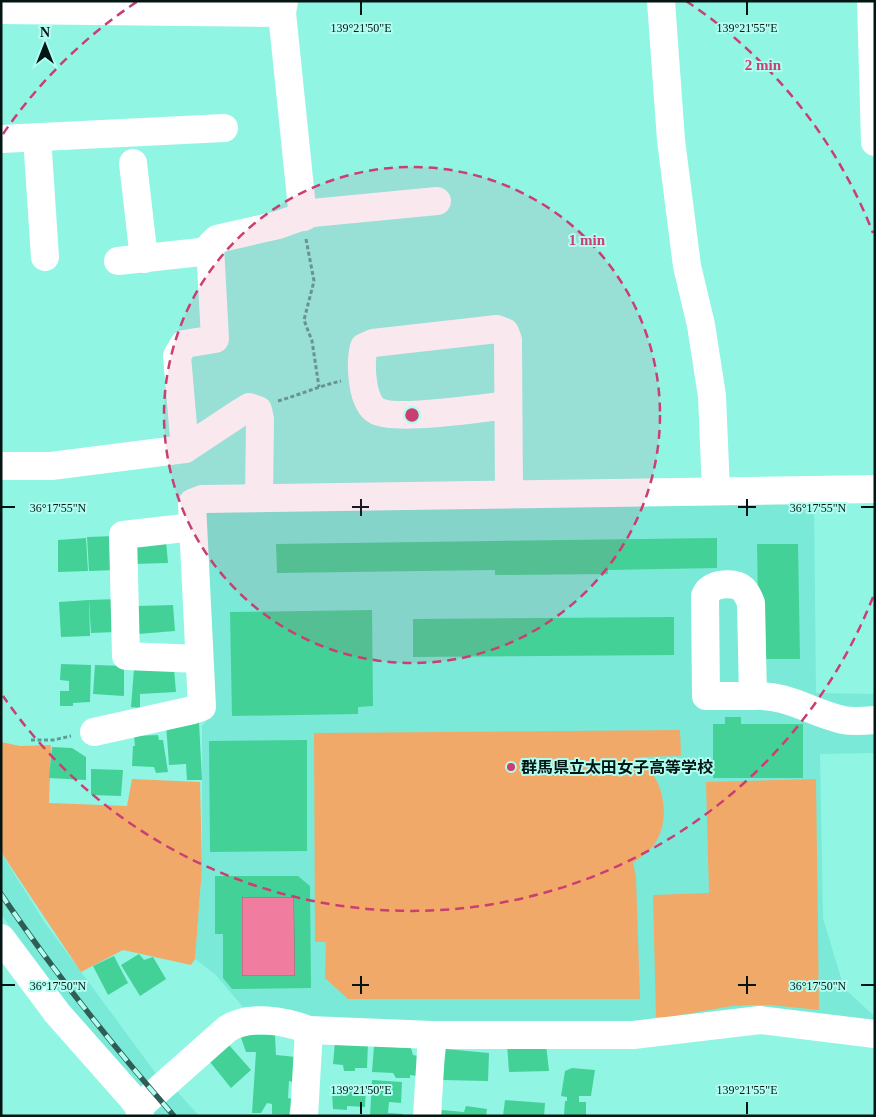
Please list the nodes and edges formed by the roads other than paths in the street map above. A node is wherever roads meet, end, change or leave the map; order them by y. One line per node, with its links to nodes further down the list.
1 (661, 1): 19 (street)
2 (870, 1): 9 (street)
3 (49, 5): 4 (street); 5 (street)
4 (283, 7): 12 (street)
5 (1, 10)
6 (224, 128): 7 (street)
7 (36, 137): 8 (street); 14 (street)
8 (1, 139)
9 (875, 142)
10 (133, 163): 13 (street)
11 (437, 201): 12 (street)
12 (303, 217): 13 (street)
13 (210, 251): 16 (street)
14 (45, 257)
15 (508, 405): 15 (street); 20 (street)
16 (185, 449): 17 (street); 21 (street)
17 (1, 466)
18 (875, 489): 19 (street)
19 (716, 491): 20 (street)
20 (509, 494): 21 (street)
21 (259, 498): 22 (street)
22 (193, 527): 23 (street); 23 (street)
23 (199, 659): 26 (street)
24 (753, 696): 24 (street); 25 (street)
25 (875, 720)
26 (94, 732)
27 (1, 938): 31 (street)
28 (309, 1030): 30 (street); 31 (street); 32 (street)
29 (875, 1034): 30 (street)
30 (432, 1036): 33 (street)
31 (139, 1111)
32 (304, 1116)
33 (427, 1116)

